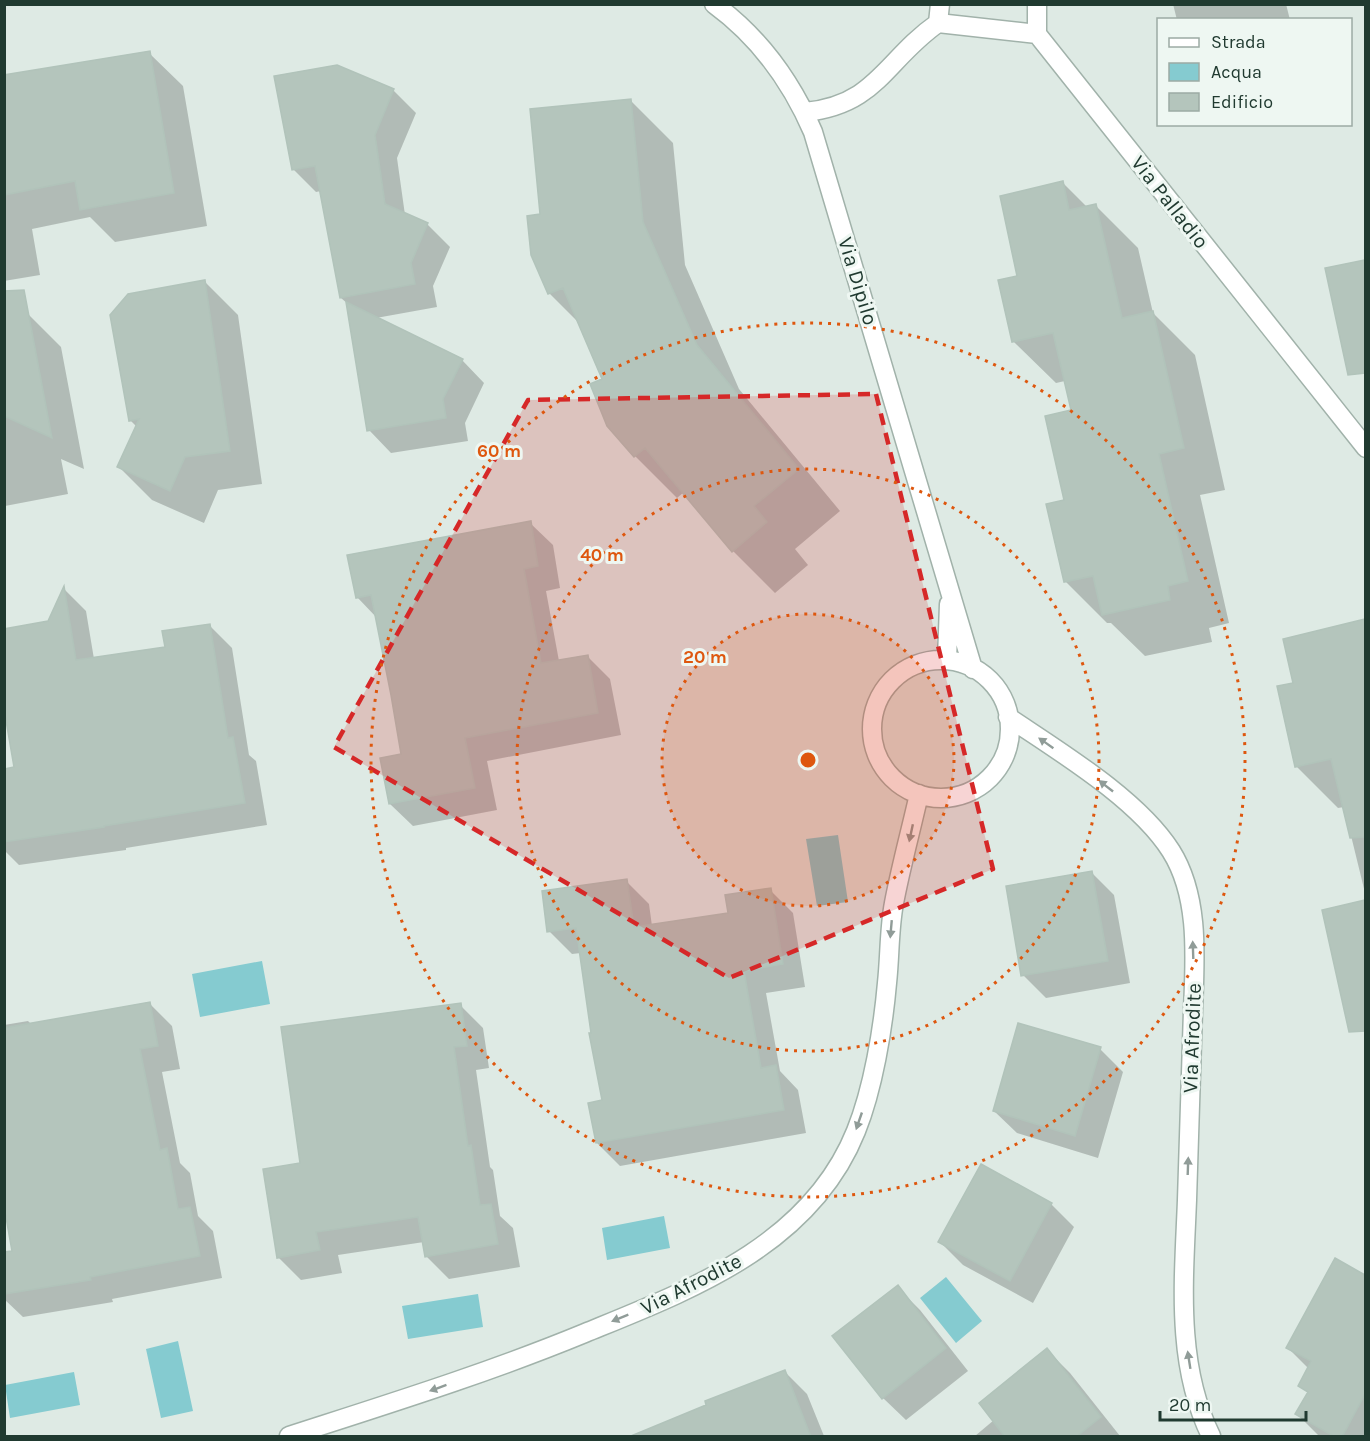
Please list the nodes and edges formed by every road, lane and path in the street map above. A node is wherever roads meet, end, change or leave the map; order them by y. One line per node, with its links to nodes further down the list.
1 (714, 4): 7 (street, Via Dipilo)
2 (928, 4): 5 (street)
3 (940, 4): 5 (street)
4 (1037, 4): 6 (street)
5 (938, 23): 6 (street); 7 (street)
6 (1037, 34): 8 (street, Via Palladio)
7 (805, 112): 9 (street, Via Dipilo)
8 (1365, 448)
9 (950, 587): 10 (street, Via Dipilo); 11 (street, Via Dipilo)
10 (947, 660): 11 (street); 13 (street)
11 (974, 669): 12 (street)
12 (1008, 717): 13 (street); 15 (street, Via Afrodite, one-way to 12)
13 (919, 794): 14 (street, Via Afrodite, one-way to 14)
14 (289, 1437)
15 (1210, 1437)

